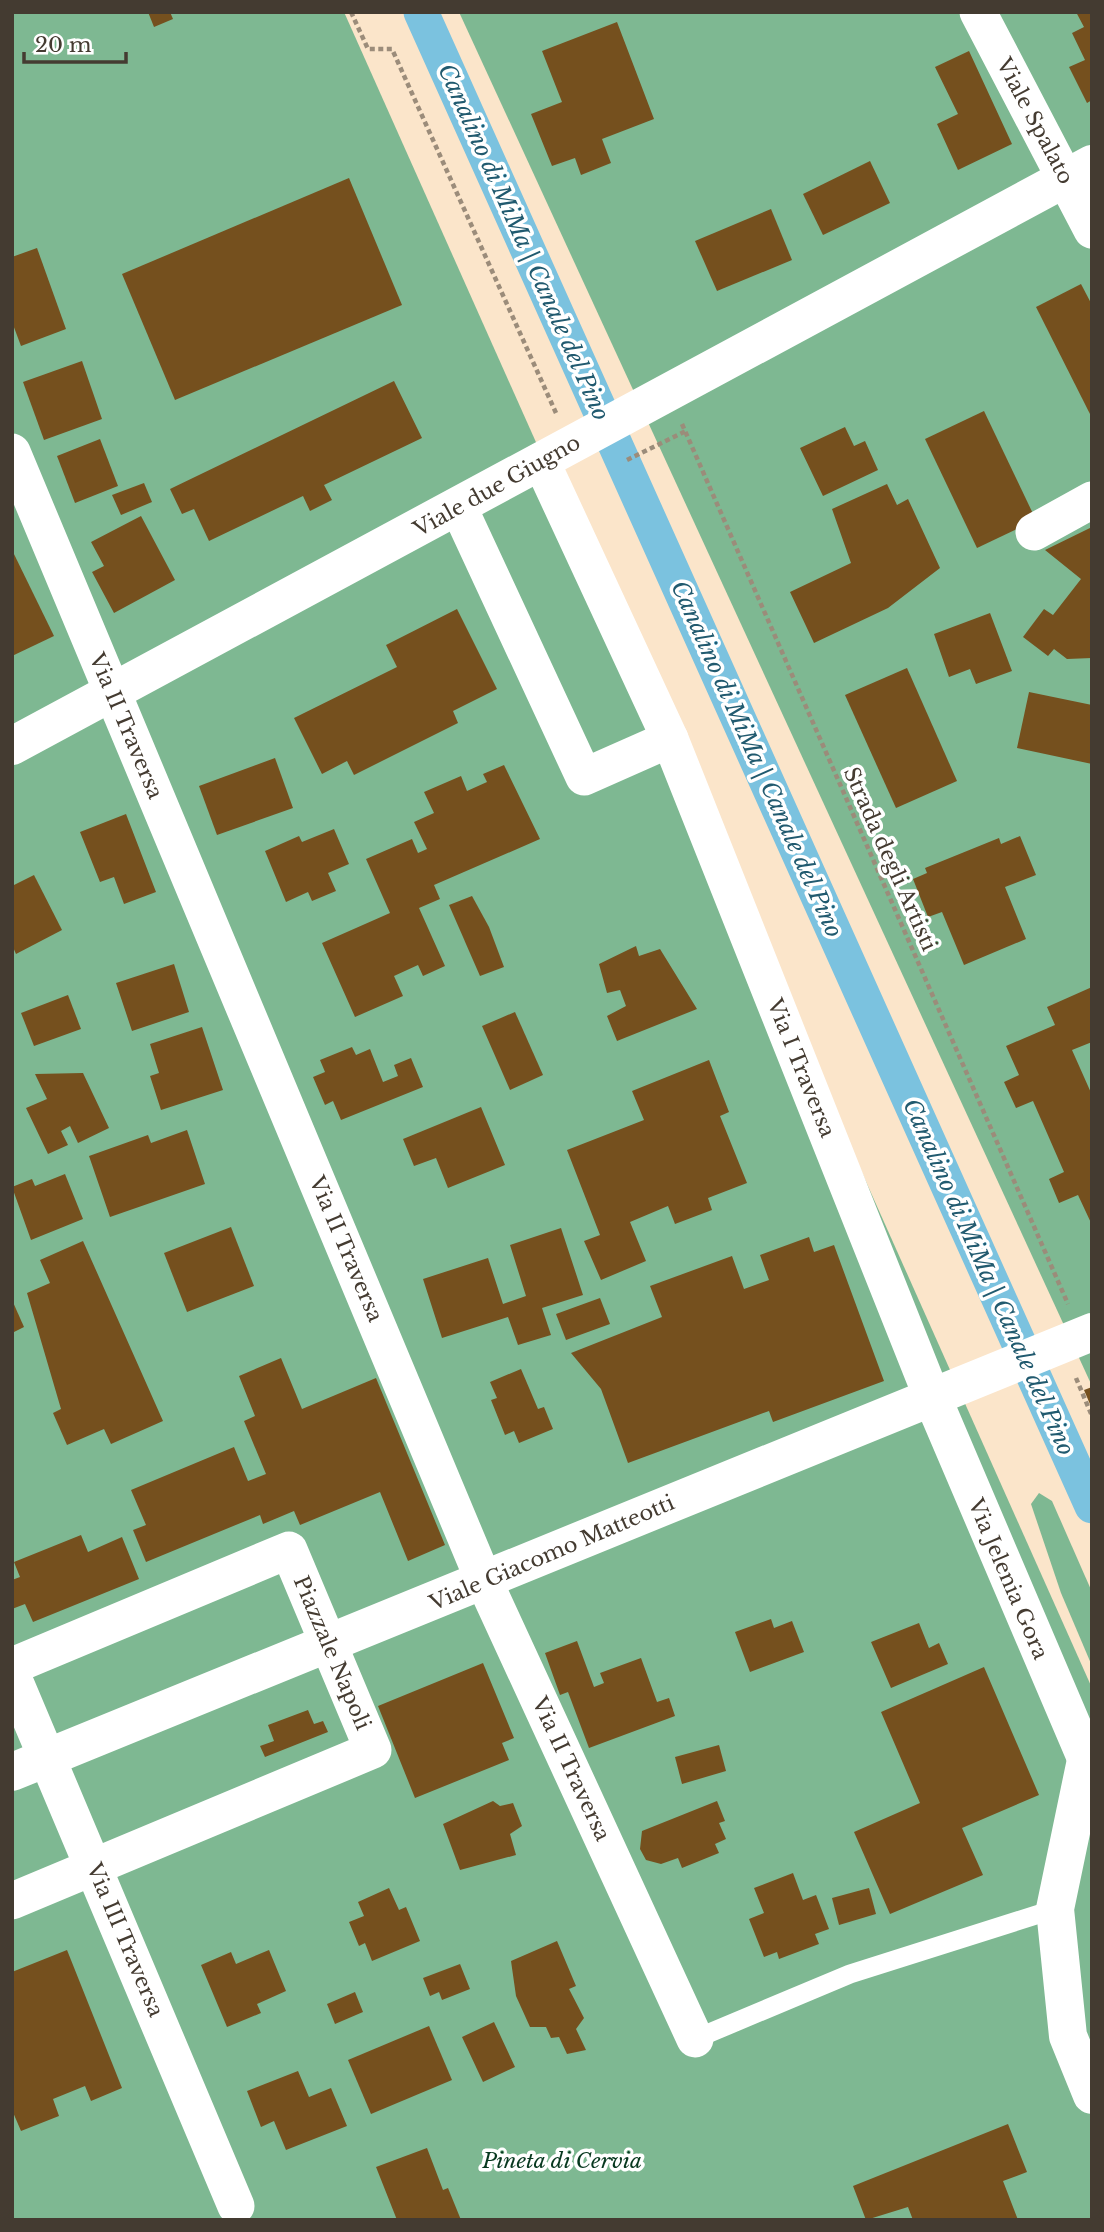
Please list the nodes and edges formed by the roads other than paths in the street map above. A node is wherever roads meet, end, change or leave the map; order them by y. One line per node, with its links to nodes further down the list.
1 (978, 12): 2 (street, Viale Spalato)
2 (1078, 171): 3 (street, Viale Spalato); 4 (street, Viale due Giugno)
3 (1092, 230)
4 (564, 449): 7 (street, Viale due Giugno); 10 (street, Via I Traversa)
5 (12, 452): 9 (street, Via II Traversa)
6 (1092, 500): 8 (street)
7 (459, 508): 9 (street, Viale due Giugno); 10 (street)
8 (1034, 532)
9 (112, 694): 11 (street, Viale due Giugno); 14 (street, Via II Traversa)
10 (670, 738): 13 (street, Via I Traversa)
11 (12, 746)
12 (1076, 1339): 13 (street, Viale Giacomo Matteotti)
13 (932, 1397): 14 (street, Viale Giacomo Matteotti); 19 (street, Via Jelenia Gora)
14 (484, 1581): 15 (street, Viale Giacomo Matteotti); 24 (street, Via II Traversa)
15 (328, 1642): 16 (street, Piazzale Napoli); 18 (street, Viale Giacomo Matteotti); 21 (street, Piazzale Napoli)
16 (12, 1666)
17 (12, 1675): 18 (street, Via III Traversa)
18 (47, 1757): 20 (street, Viale Giacomo Matteotti); 21 (street, Via III Traversa)
19 (1089, 1766): 23 (street, Via Jelenia Gora)
20 (12, 1772)
21 (95, 1867): 22 (street, Piazzale Napoli); 26 (street, Via III Traversa)
22 (12, 1901)
23 (1055, 1909): 24 (lane); 25 (street, Via Jelenia Gora)
24 (695, 2039)
25 (1092, 2095)
26 (239, 2213)

